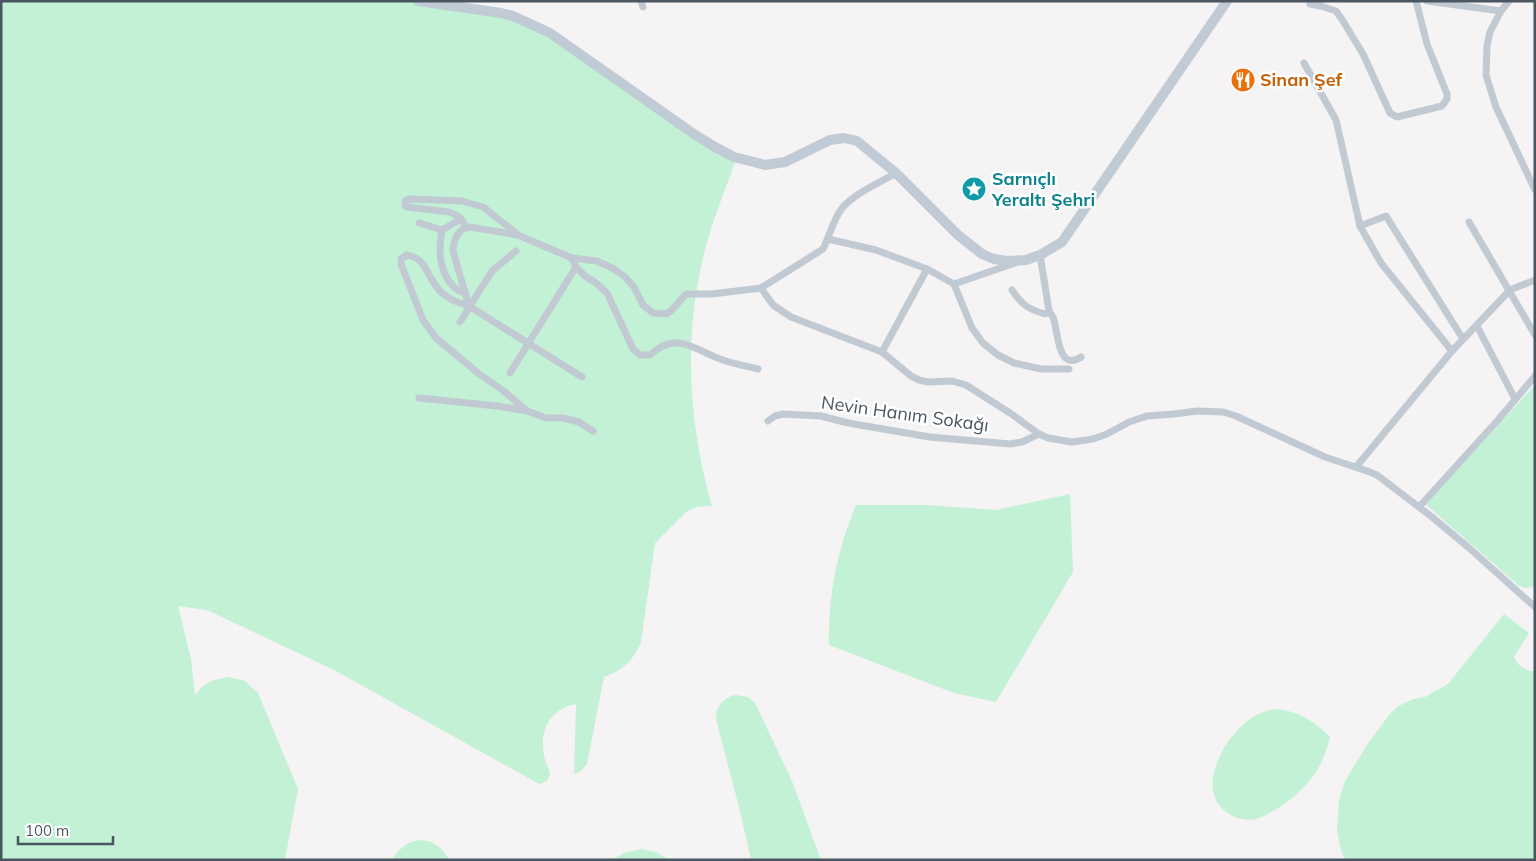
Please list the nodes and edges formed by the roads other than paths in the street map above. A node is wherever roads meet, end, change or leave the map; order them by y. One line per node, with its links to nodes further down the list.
1 (418, 1): 9 (main road)
2 (1227, 1): 20 (main road)
3 (1416, 1): 6 (street)
4 (1426, 1): 7 (street)
5 (1509, 1): 7 (street)
6 (1310, 4)
7 (1501, 11): 10 (street)
8 (1304, 63): 14 (street)
9 (896, 173): 18 (street); 22 (main road)
10 (1535, 190)
11 (461, 219): 15 (street); 16 (street); 17 (street)
12 (1469, 222): 29 (street)
13 (419, 223): 16 (street)
14 (1360, 226): 36 (street); 38 (street)
15 (466, 227): 17 (street); 30 (street)
16 (442, 230): 30 (street)
17 (520, 236): 21 (street)
18 (828, 239): 24 (street); 27 (street)
19 (516, 250): 31 (street)
20 (1040, 255): 22 (main road); 32 (street)
21 (572, 258): 23 (street); 27 (street)
22 (1026, 260): 26 (street)
23 (576, 267): 37 (street); 41 (street)
24 (927, 269): 26 (street); 39 (street)
25 (1535, 280): 29 (street)
26 (954, 284): 42 (street)
27 (760, 288): 39 (street)
28 (1012, 290): 32 (street)
29 (1510, 290): 34 (street); 35 (street)
30 (465, 293): 31 (street)
31 (469, 306): 33 (street); 37 (street); 48 (street)
32 (1049, 311): 40 (street)
33 (460, 322)
34 (1477, 326): 36 (street); 47 (street)
35 (1535, 335)
36 (1463, 340): 38 (street)
37 (529, 344): 43 (street); 45 (street)
38 (1452, 351): 52 (street)
39 (882, 352): 51 (street)
40 (1081, 357)
41 (758, 369)
42 (1069, 369)
43 (510, 373)
44 (1535, 376): 47 (street)
45 (582, 377)
46 (419, 398): 48 (street)
47 (1515, 399): 53 (street)
48 (527, 411): 50 (street)
49 (768, 421): 51 (street, Nevin Hanım Sokağı)
50 (593, 430)
51 (1039, 434): 52 (street)
52 (1356, 467): 53 (street)
53 (1419, 507): 54 (street)
54 (1535, 607)

